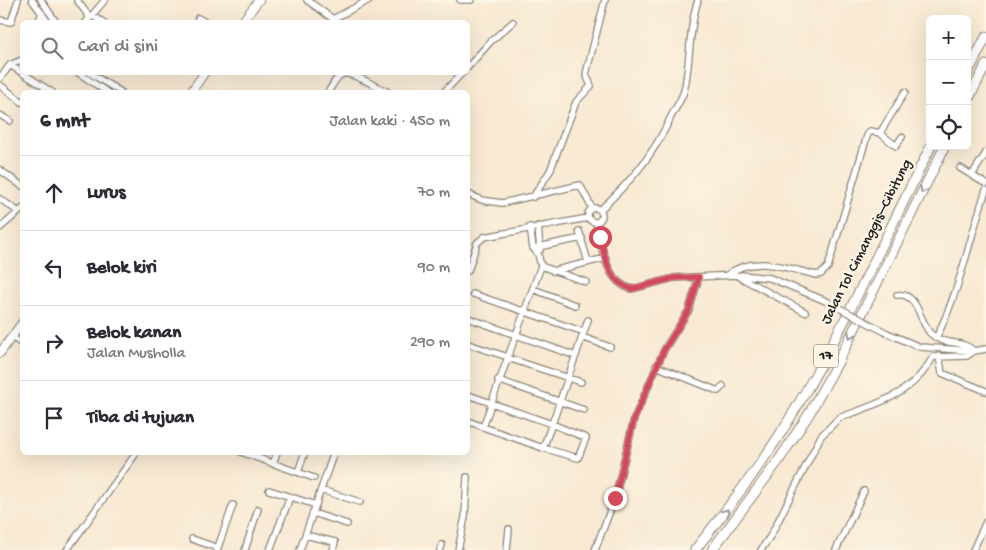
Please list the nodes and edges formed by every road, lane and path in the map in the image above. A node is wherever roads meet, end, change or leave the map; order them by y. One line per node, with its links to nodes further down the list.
1 (9, 0): 13 (street)
2 (32, 0): 14 (street)
3 (40, 0): 20 (street)
4 (76, 0): 16 (street)
5 (104, 0): 16 (street)
6 (259, 0): 22 (main road)
7 (307, 0): 8 (street)
8 (369, 0)
9 (460, 0): 10 (street)
10 (471, 0)
11 (605, 0): 64 (street)
12 (698, 0): 68 (street)
13 (18, 1): 17 (street)
14 (42, 14): 18 (street); 19 (street)
15 (198, 18): 21 (street)
16 (89, 19)
17 (0, 20)
18 (39, 20)
19 (46, 20)
20 (55, 20)
21 (202, 20)
22 (244, 20)
23 (513, 22): 27 (street)
24 (986, 37): 29 (highway)
25 (20, 61): 26 (street)
26 (10, 65): 30 (street); 38 (street)
27 (470, 65)
28 (986, 65): 48 (highway)
29 (971, 66)
30 (20, 71)
31 (26, 75): 40 (street)
32 (82, 75): 41 (street)
33 (91, 75): 42 (street)
34 (203, 75): 43 (main road)
35 (341, 75): 44 (street)
36 (348, 75): 45 (street)
37 (460, 75): 46 (street)
38 (0, 78)
39 (0, 85): 49 (street)
40 (49, 90)
41 (108, 90)
42 (109, 90)
43 (192, 90)
44 (329, 90)
45 (384, 90)
46 (446, 90)
47 (905, 92): 52 (street)
48 (971, 94)
49 (20, 100)
50 (0, 114): 51 (street)
51 (10, 121)
52 (880, 133): 53 (street); 85 (street)
53 (902, 137)
54 (929, 150): 157 (highway, Jalan Tol Cimanggis–Cibitung / 17, one-way to 54)
55 (943, 150): 158 (highway, Jalan Tol Cimanggis–Cibitung / 17, one-way to 158)
56 (986, 153): 59 (street)
57 (960, 168): 59 (street)
58 (0, 170): 61 (street)
59 (972, 175): 60 (street)
60 (986, 184)
61 (20, 185)
62 (986, 190): 101 (street)
63 (470, 195): 64 (street)
64 (533, 197): 66 (street)
65 (0, 199): 67 (street)
66 (592, 208): 68 (street); 70 (street)
67 (20, 209)
68 (600, 210): 71 (street)
69 (20, 211): 74 (street)
70 (588, 218): 71 (street); 72 (street)
71 (596, 222): 80 (street)
72 (538, 226): 73 (street); 77 (street)
73 (530, 227): 78 (street); 82 (street)
74 (0, 228)
75 (579, 231): 76 (street)
76 (582, 238): 77 (street); 81 (street)
77 (540, 247): 78 (street); 79 (street)
78 (533, 248): 79 (street)
79 (538, 254): 83 (street)
80 (606, 258): 81 (street); 87 (street)
81 (588, 262): 84 (street)
82 (470, 266)
83 (541, 266): 84 (street); 89 (street)
84 (553, 270): 88 (street)
85 (727, 275): 86 (street); 87 (street)
86 (736, 275): 94 (street); 106 (street, bridge)
87 (699, 277): 111 (street)
88 (586, 282)
89 (533, 289): 92 (street); 93 (street)
90 (473, 294): 93 (street)
91 (897, 295): 101 (street)
92 (575, 305)
93 (525, 312): 98 (street); 99 (street)
94 (805, 312)
95 (470, 319): 98 (street)
96 (588, 320): 99 (street)
97 (20, 326): 100 (main road)
98 (516, 334): 108 (street); 110 (street)
99 (583, 335): 104 (street); 108 (street)
100 (12, 337): 102 (street); 107 (main road)
101 (936, 338): 106 (street)
102 (20, 343)
103 (470, 345): 110 (street)
104 (610, 347)
105 (986, 349): 106 (street)
106 (974, 351): 109 (street)
107 (0, 352)
108 (576, 356): 112 (street)
109 (939, 356): 116 (street); 159 (street)
110 (508, 357): 112 (street); 113 (street)
111 (656, 366): 115 (street); 156 (street)
112 (568, 378): 114 (street); 118 (street)
113 (498, 380): 118 (street); 119 (street)
114 (581, 382)
115 (723, 386)
116 (986, 391)
117 (470, 396): 119 (street)
118 (560, 401): 120 (street); 122 (street)
119 (491, 404): 122 (street); 123 (street)
120 (584, 410)
121 (470, 422): 123 (street)
122 (552, 424): 124 (street); 124 (street)
123 (483, 427): 124 (street)
124 (543, 448)
125 (135, 455): 149 (street)
126 (252, 455): 130 (street)
127 (276, 455): 130 (street)
128 (304, 455): 131 (street)
129 (333, 455): 135 (street)
130 (273, 464): 131 (street)
131 (298, 472): 133 (street)
132 (467, 476): 154 (street)
133 (314, 478)
134 (269, 490): 137 (street)
135 (321, 490): 138 (street); 140 (street)
136 (864, 491): 160 (street)
137 (290, 497): 140 (street); 151 (street)
138 (360, 502)
139 (233, 505): 148 (street)
140 (316, 505): 142 (street)
141 (258, 509): 150 (street)
142 (313, 513): 144 (street); 146 (street)
143 (986, 522): 161 (street)
144 (347, 524)
145 (509, 530): 155 (street)
146 (305, 535): 152 (street); 153 (street)
147 (192, 538): 148 (street)
148 (218, 549)
149 (67, 550)
150 (245, 550)
151 (270, 550)
152 (300, 550)
153 (333, 550)
154 (458, 550)
155 (507, 550)
156 (595, 550)
157 (695, 550)
158 (712, 550)
159 (761, 550)
160 (836, 550)
161 (973, 550)

